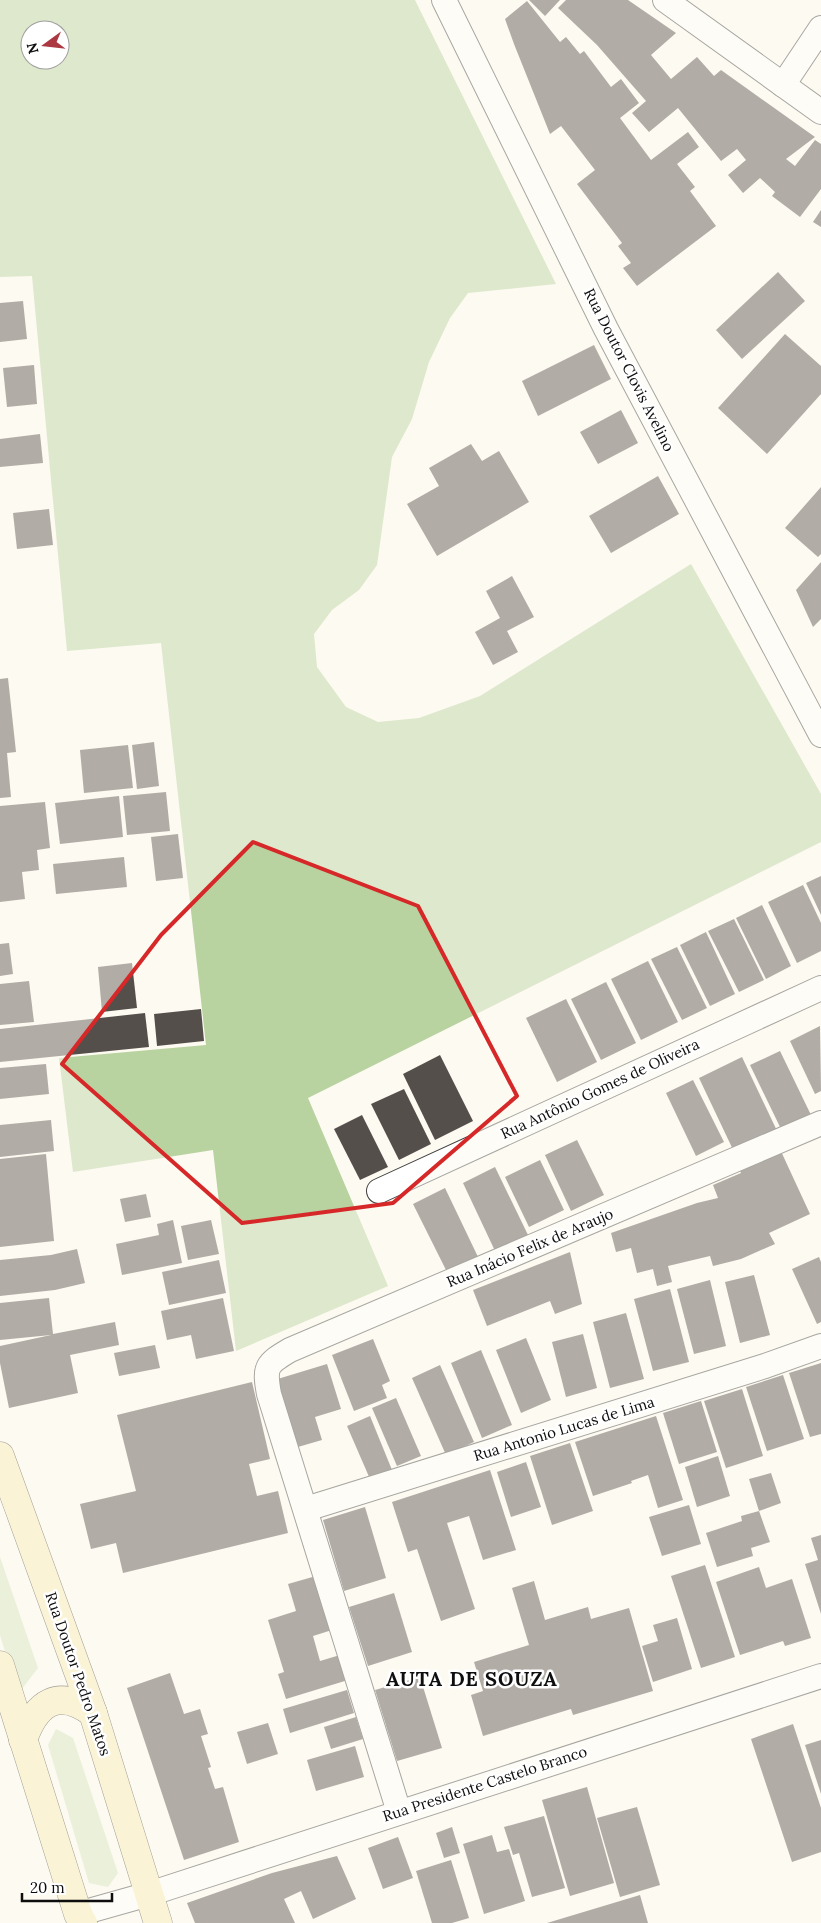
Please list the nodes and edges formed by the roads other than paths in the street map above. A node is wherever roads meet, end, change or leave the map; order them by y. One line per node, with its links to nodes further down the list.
1 (444, 0): 6 (street, Rua Doutor Clovis Avelino)
2 (665, 0): 4 (street)
3 (821, 28): 4 (street)
4 (783, 85): 5 (street)
5 (821, 112)
6 (821, 735)
7 (821, 988): 9 (street, Rua Antônio Gomes de Oliveira)
8 (821, 1123): 12 (street, Rua Inácio Felix de Araujo)
9 (379, 1191)
10 (821, 1346): 12 (street, Rua Antonio Lucas de Lima)
11 (0, 1456): 15 (main road, Rua Doutor Pedro Matos)
12 (306, 1509): 17 (street)
13 (0, 1666): 16 (main road)
14 (821, 1676): 17 (street, Rua Presidente Castelo Branco)
15 (93, 1713): 16 (main road); 18 (main road, Rua Doutor Pedro Matos)
16 (23, 1740): 19 (main road)
17 (399, 1812): 18 (street, Rua Presidente Castelo Branco)
18 (148, 1894): 19 (street); 20 (main road, Rua Doutor Pedro Matos)
19 (81, 1919)
20 (158, 1923)

